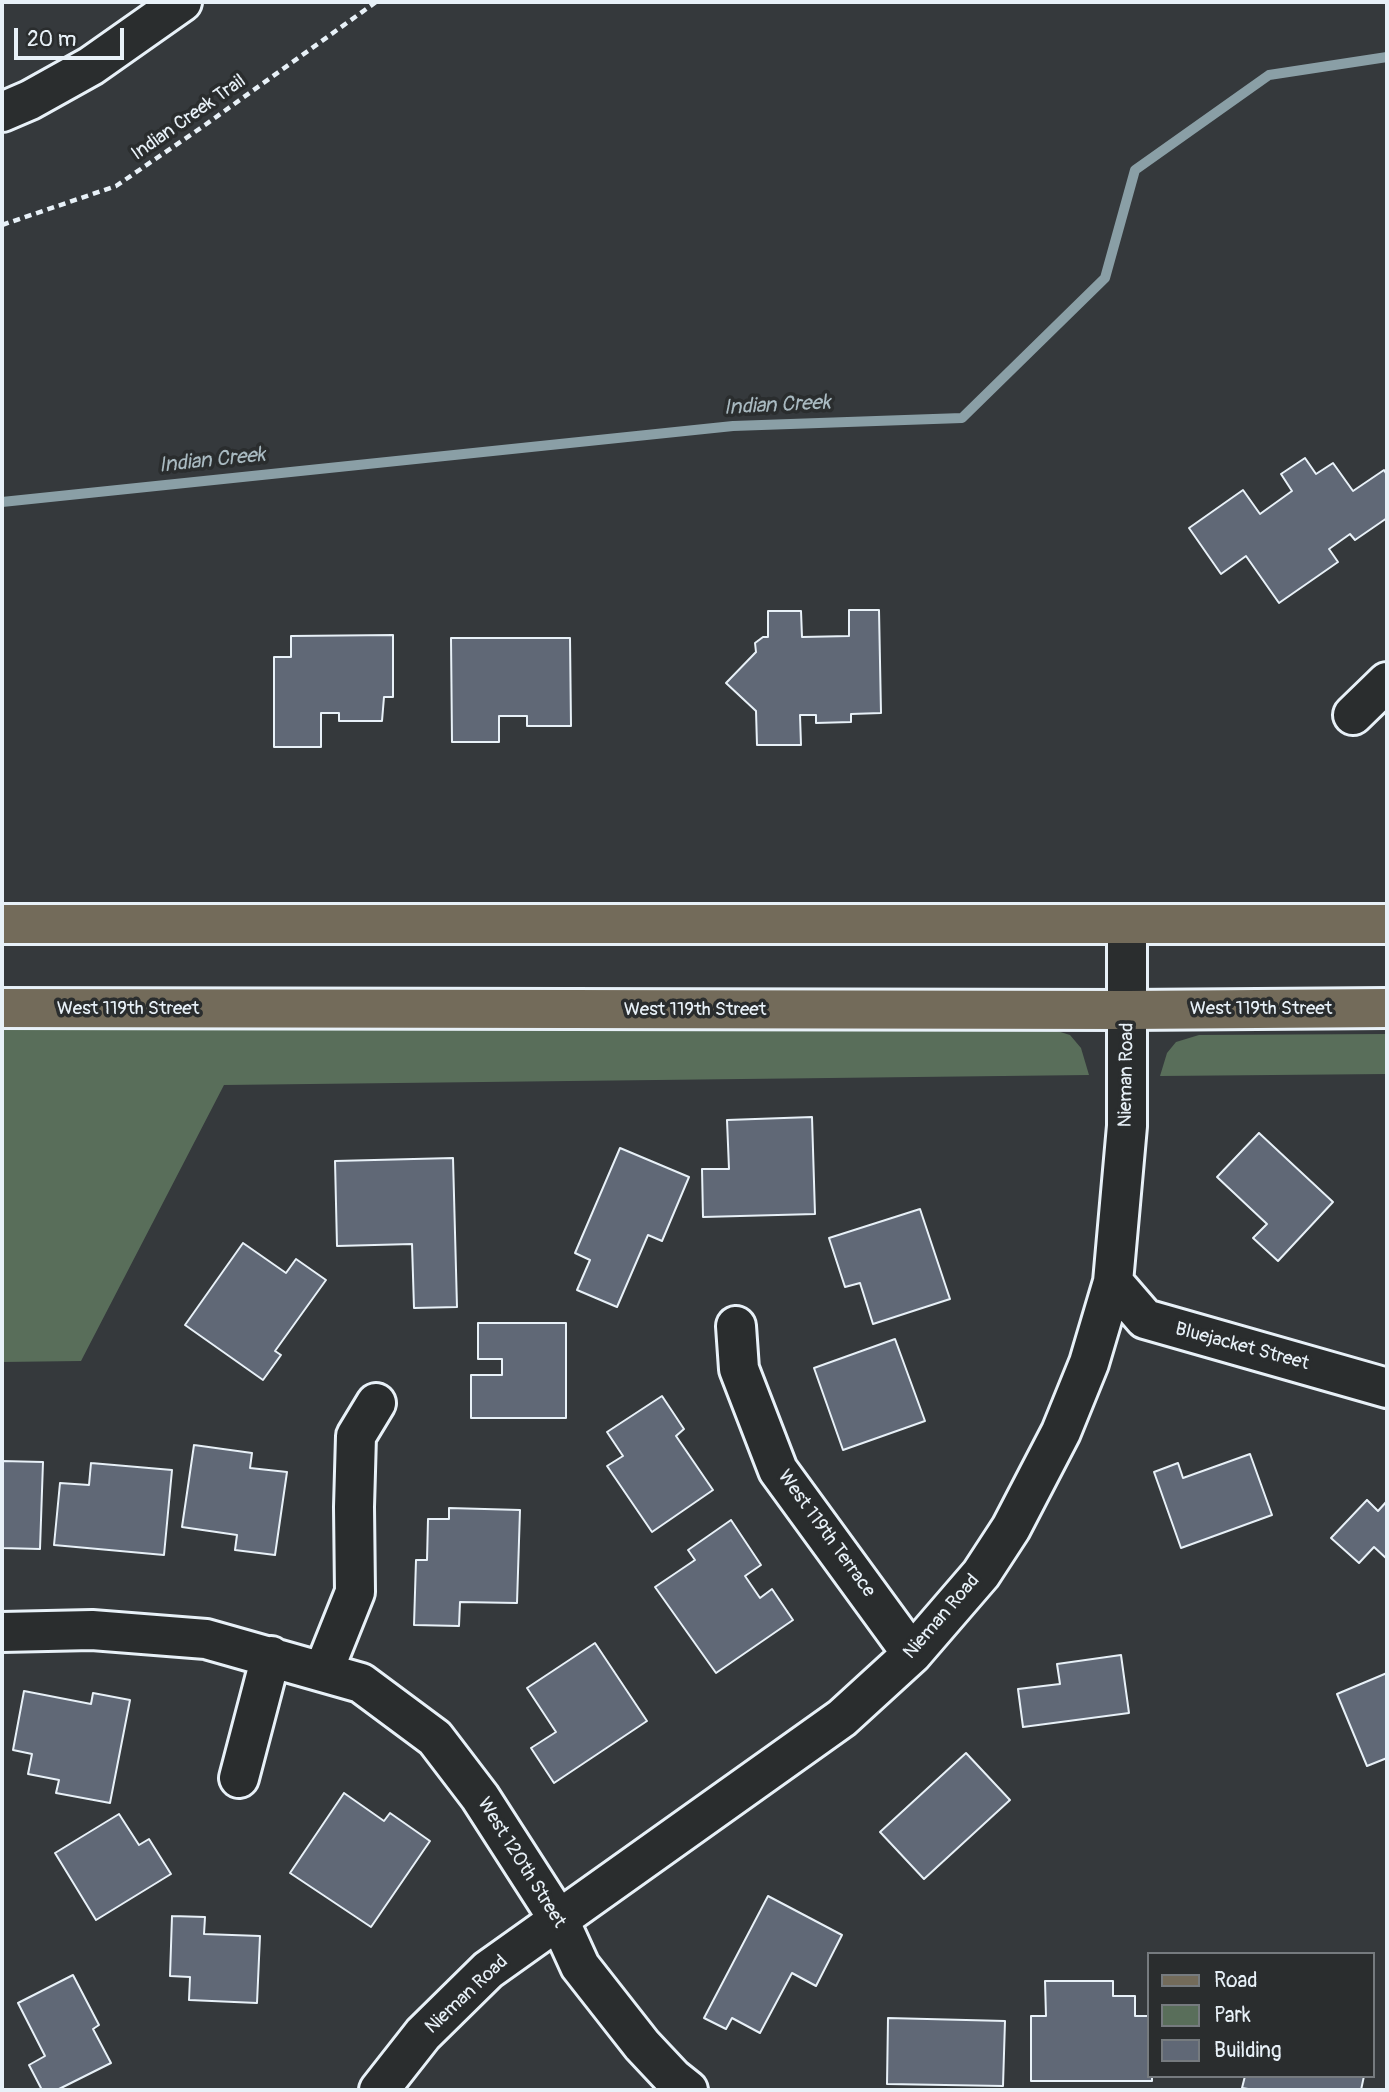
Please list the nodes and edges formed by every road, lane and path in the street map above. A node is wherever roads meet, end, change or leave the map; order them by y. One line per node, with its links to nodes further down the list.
1 (182, 2): 3 (street)
2 (376, 2): 4 (path, Indian Creek Trail)
3 (2, 112)
4 (2, 225)
5 (1387, 682): 6 (street)
6 (1353, 715)
7 (2, 924): 8 (main road)
8 (1127, 924): 9 (main road); 12 (street, Nieman Road)
9 (1387, 925)
10 (2, 1008): 12 (main road, West 119th Street)
11 (1387, 1008): 12 (main road, West 119th Street)
12 (1128, 1010): 13 (street, Nieman Road)
13 (1113, 1282): 15 (street, Bluejacket Street); 18 (street, Nieman Road)
14 (736, 1326): 18 (street, West 119th Terrace)
15 (1387, 1388)
16 (376, 1403): 20 (street)
17 (2, 1632): 19 (street, West 120th Street)
18 (912, 1654): 22 (street, Nieman Road)
19 (271, 1656): 20 (street, West 120th Street); 21 (street)
20 (323, 1672): 22 (street, West 120th Street)
21 (239, 1779)
22 (559, 1920): 23 (street, Nieman Road); 24 (street, West 120th Street)
23 (379, 2090)
24 (688, 2090)

